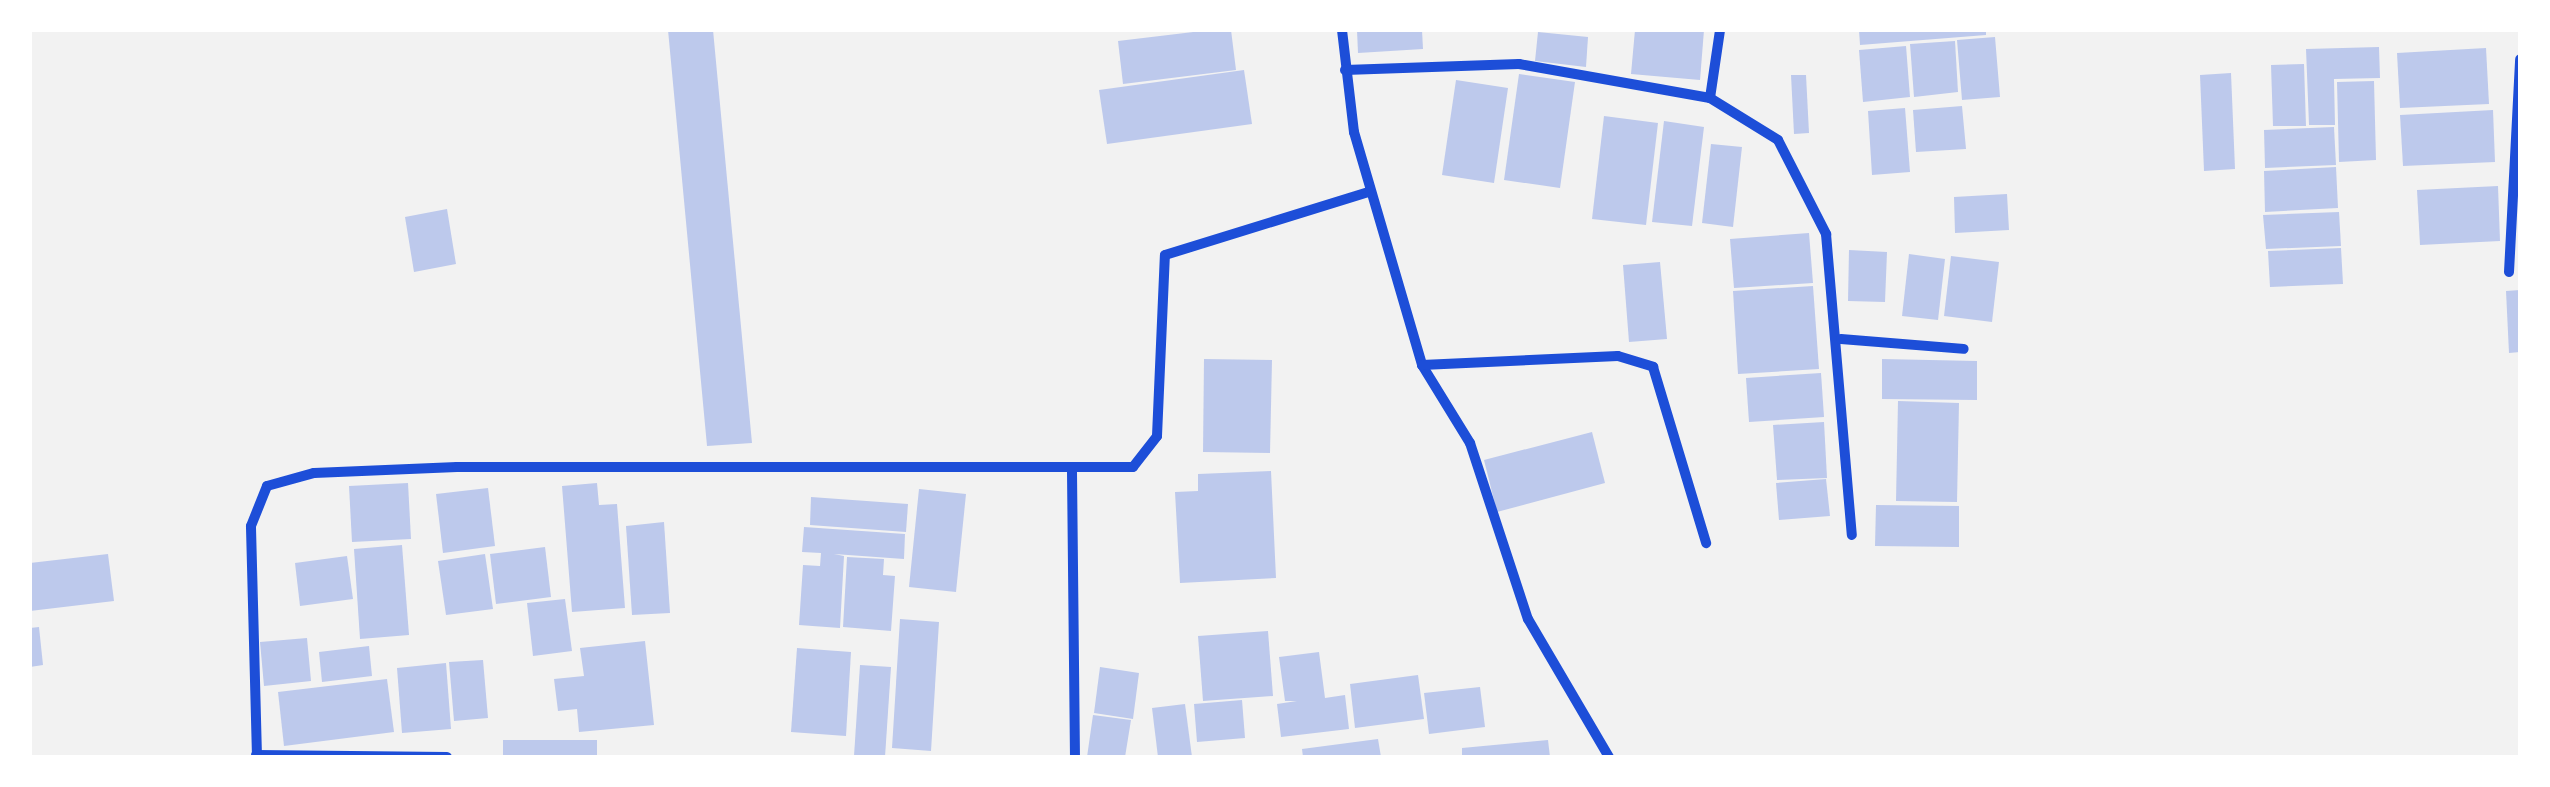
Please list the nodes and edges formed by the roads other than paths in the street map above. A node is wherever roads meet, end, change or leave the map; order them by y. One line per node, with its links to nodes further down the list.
1 (1342, 30): 4 (street)
2 (1720, 30): 5 (street)
3 (2520, 60): 7 (street)
4 (1345, 70): 5 (street); 6 (street)
5 (1710, 98): 8 (street)
6 (1368, 192): 10 (street); 11 (street)
7 (2509, 272)
8 (1841, 339): 9 (street); 12 (street)
9 (1964, 349)
10 (1422, 365): 13 (street); 17 (street)
11 (1072, 472): 14 (street); 16 (street)
12 (1852, 535)
13 (1706, 543)
14 (256, 756): 15 (street)
15 (446, 757)
16 (1076, 757)
17 (1609, 757)

